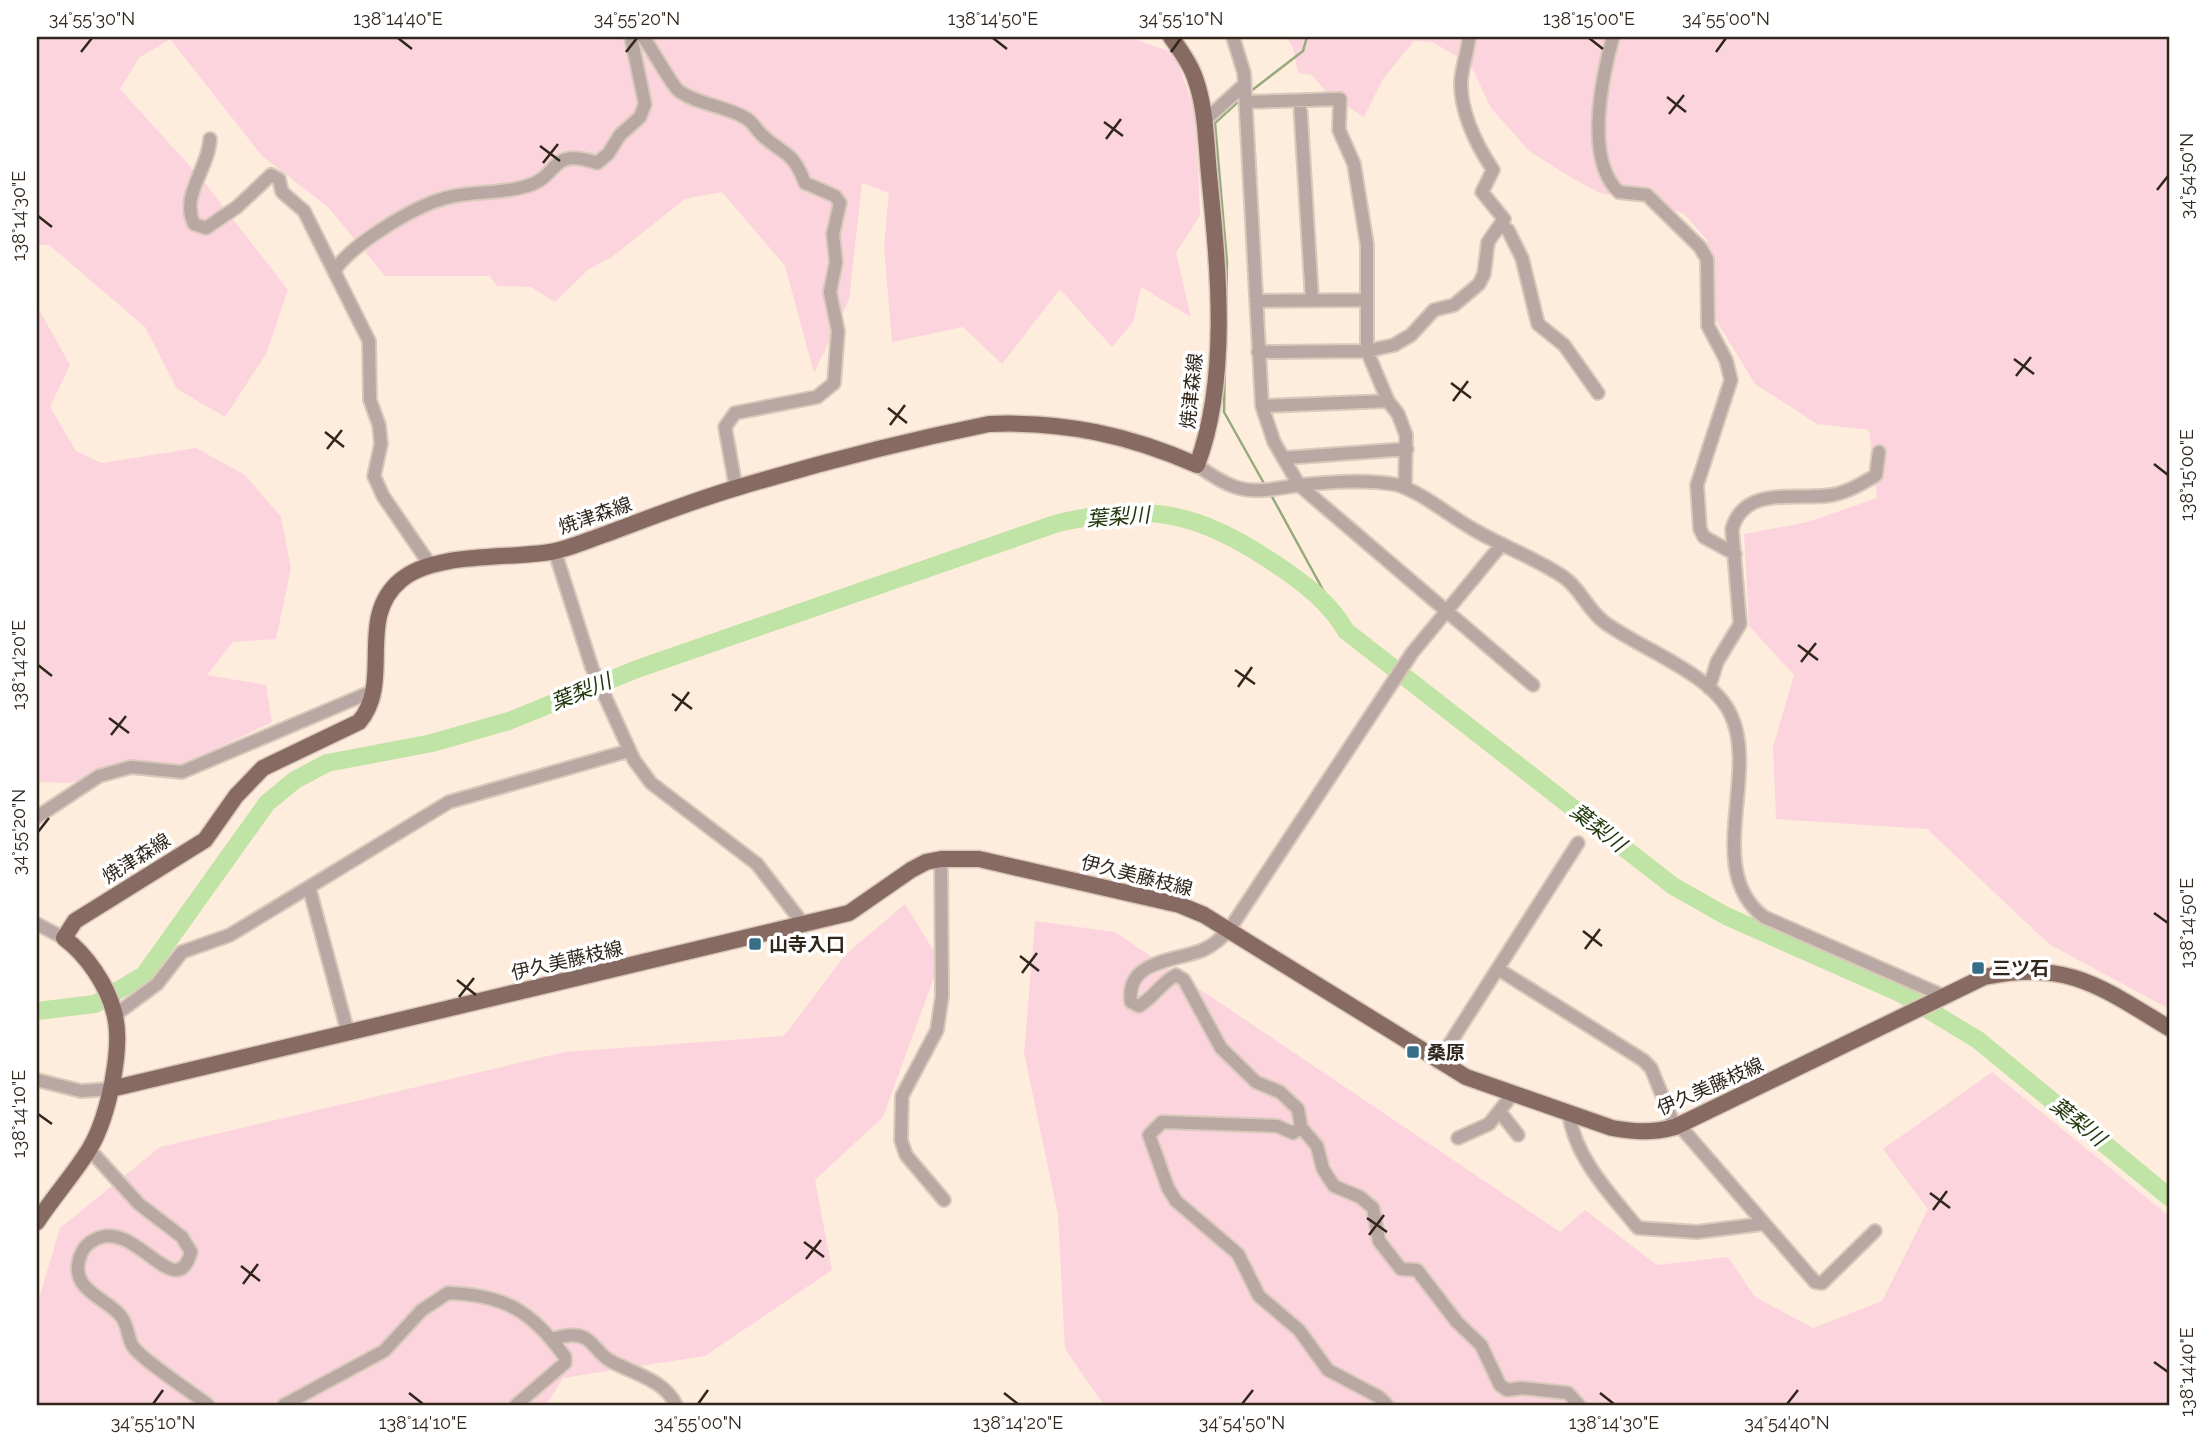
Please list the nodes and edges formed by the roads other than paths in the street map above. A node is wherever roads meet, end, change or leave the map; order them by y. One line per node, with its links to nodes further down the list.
1 (631, 37): 13 (street)
2 (643, 37): 28 (street)
3 (1171, 37): 10 (main road, 焼津森線)
4 (1233, 37): 7 (street)
5 (1469, 37): 12 (street)
6 (1613, 37): 31 (street)
7 (1244, 85): 8 (street); 10 (street)
8 (1246, 102): 9 (street); 16 (street)
9 (1300, 102): 14 (street); 15 (street)
10 (1204, 121): 25 (main road, 焼津森線)
11 (210, 139): 13 (street)
12 (1500, 225): 17 (street); 19 (street)
13 (335, 270): 32 (street)
14 (1312, 299): 15 (street); 16 (street)
15 (1366, 300): 17 (street)
16 (1256, 301): 18 (street)
17 (1367, 351): 18 (street); 20 (street)
18 (1258, 352): 21 (street)
19 (1598, 393)
20 (1388, 401): 21 (street); 22 (street)
21 (1262, 406): 24 (street)
22 (1407, 449): 24 (street); 27 (street)
23 (1879, 452): 31 (street)
24 (1284, 458): 26 (street)
25 (1197, 465): 26 (street); 28 (main road, 焼津森線)
26 (1299, 485): 27 (street); 33 (street)
27 (1405, 487): 29 (street)
28 (736, 488): 30 (main road, 焼津森線)
29 (1502, 544): 33 (street); 35 (street)
30 (555, 552): 32 (main road, 焼津森線); 37 (street)
31 (1735, 554): 35 (street)
32 (431, 566): 36 (main road, 焼津森線)
33 (1446, 613): 34 (street); 44 (street)
34 (1533, 685)
35 (1710, 688): 47 (street)
36 (374, 696): 38 (street); 45 (main road, 焼津森線)
37 (628, 751): 41 (street); 43 (street)
38 (37, 817)
39 (1578, 843): 46 (street)
40 (941, 859): 43 (main road, 伊久美藤枝線); 44 (main road, 伊久美藤枝線); 62 (street)
41 (309, 887): 48 (street); 50 (street)
42 (37, 924): 45 (street)
43 (804, 925): 50 (main road, 伊久美藤枝線)
44 (1229, 930): 51 (main road, 伊久美藤枝線); 58 (street)
45 (64, 938): 48 (main road)
46 (1498, 969): 51 (street); 57 (street)
47 (1942, 998): 49 (main road, 伊久美藤枝線); 57 (main road, 伊久美藤枝線)
48 (114, 1012): 53 (main road)
49 (2169, 1028)
50 (348, 1033): 53 (main road, 伊久美藤枝線)
51 (1438, 1062): 54 (main road, 伊久美藤枝線)
52 (37, 1080): 53 (street)
53 (111, 1089): 61 (main road)
54 (1511, 1095): 55 (street); 56 (main road, 伊久美藤枝線)
55 (1500, 1112): 59 (street); 60 (street)
56 (1569, 1114): 57 (main road, 伊久美藤枝線); 64 (street)
57 (1677, 1126): 64 (street)
58 (1301, 1127): 67 (street); 72 (street)
59 (1518, 1135)
60 (1458, 1138)
61 (89, 1149): 63 (main road); 68 (street)
62 (944, 1200)
63 (37, 1222)
64 (1762, 1224): 65 (street)
65 (1875, 1231)
66 (552, 1339): 69 (street); 70 (street); 71 (street)
67 (1578, 1404)
68 (208, 1405)
69 (284, 1405)
70 (516, 1405)
71 (676, 1405)
72 (1387, 1405)

